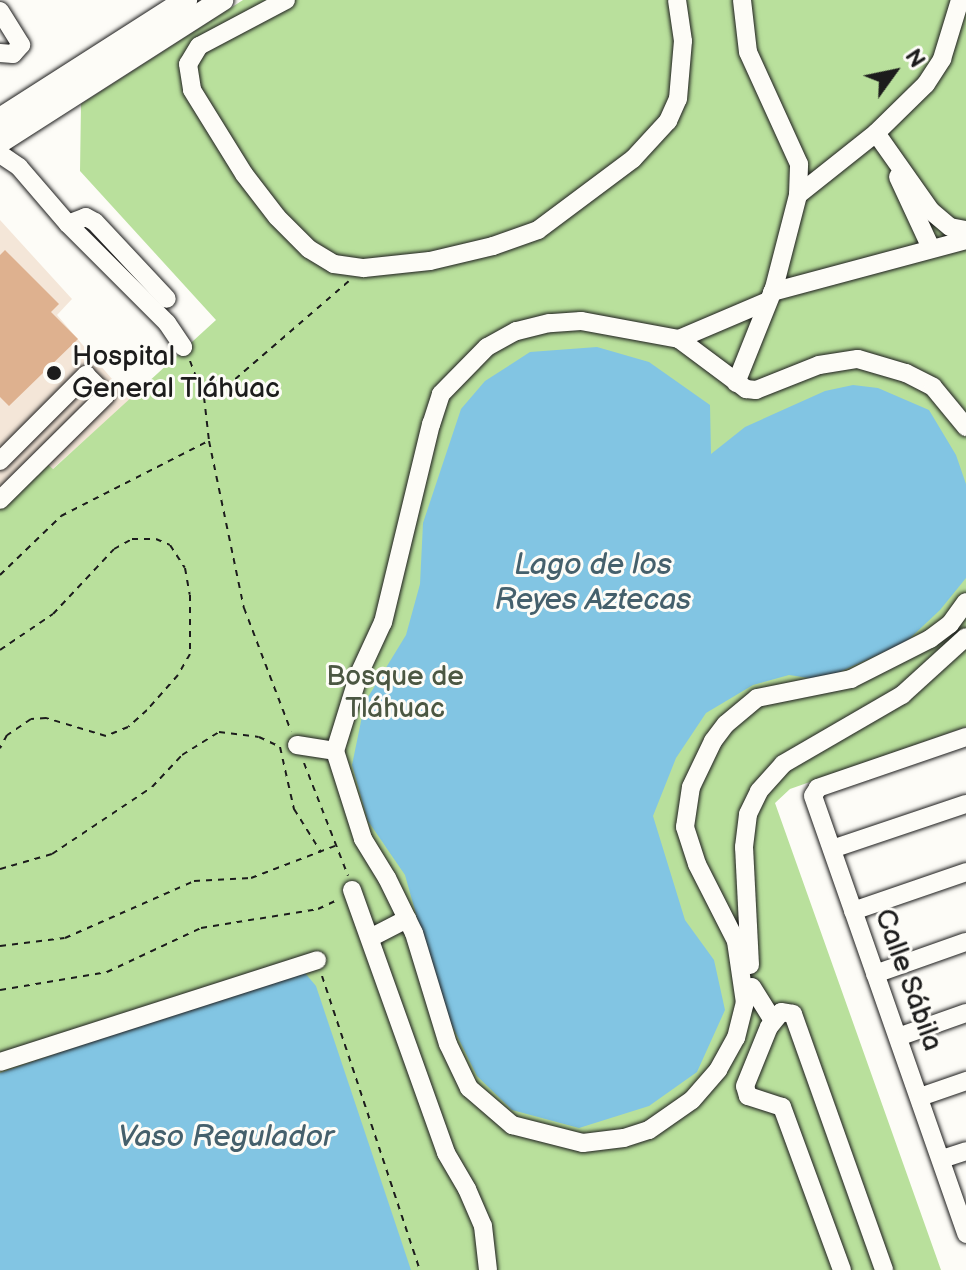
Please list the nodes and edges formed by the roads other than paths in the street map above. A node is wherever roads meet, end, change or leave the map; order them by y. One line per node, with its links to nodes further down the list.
1 (186, 0): 9 (main road)
2 (222, 0): 11 (main road)
3 (286, 0): 4 (street)
4 (677, 0)
5 (742, 0): 14 (street)
6 (960, 0): 10 (street)
7 (0, 11): 8 (street)
8 (0, 53)
9 (0, 119)
10 (876, 133): 13 (street); 14 (street)
11 (0, 142)
12 (0, 154): 15 (street)
13 (893, 159): 16 (street); 18 (street)
14 (798, 195): 19 (street)
15 (68, 224): 20 (street); 22 (street)
16 (966, 230)
17 (966, 240): 18 (street)
18 (931, 248): 19 (street)
19 (770, 296): 21 (street); 23 (street)
20 (167, 299)
21 (679, 339): 23 (street); 31 (street)
22 (183, 347)
23 (736, 383): 24 (street)
24 (966, 427)
25 (0, 461): 26 (street)
26 (0, 500)
27 (966, 602): 42 (street)
28 (966, 637): 42 (street)
29 (966, 737): 33 (street, Calle Sábila)
30 (297, 745): 31 (street)
31 (335, 751): 37 (street)
32 (966, 804): 33 (street)
33 (832, 849): 36 (street, Calle Sábila)
34 (966, 872): 36 (street)
35 (352, 890): 38 (street)
36 (853, 911): 41 (street, Calle Sábila)
37 (407, 919): 38 (street); 42 (street)
38 (370, 938): 52 (street)
39 (966, 942): 41 (street)
40 (317, 960): 46 (street)
41 (875, 974): 45 (street, Calle Sábila)
42 (748, 995): 44 (street)
43 (966, 1013): 45 (street)
44 (773, 1020): 53 (street); 54 (street)
45 (898, 1037): 48 (street, Calle Sábila)
46 (0, 1062)
47 (966, 1081): 48 (street)
48 (920, 1097): 50 (street, Calle Sábila)
49 (966, 1151): 50 (street)
50 (942, 1159): 51 (street, Calle Sábila)
51 (965, 1227)
52 (488, 1270)
53 (842, 1270)
54 (884, 1270)

